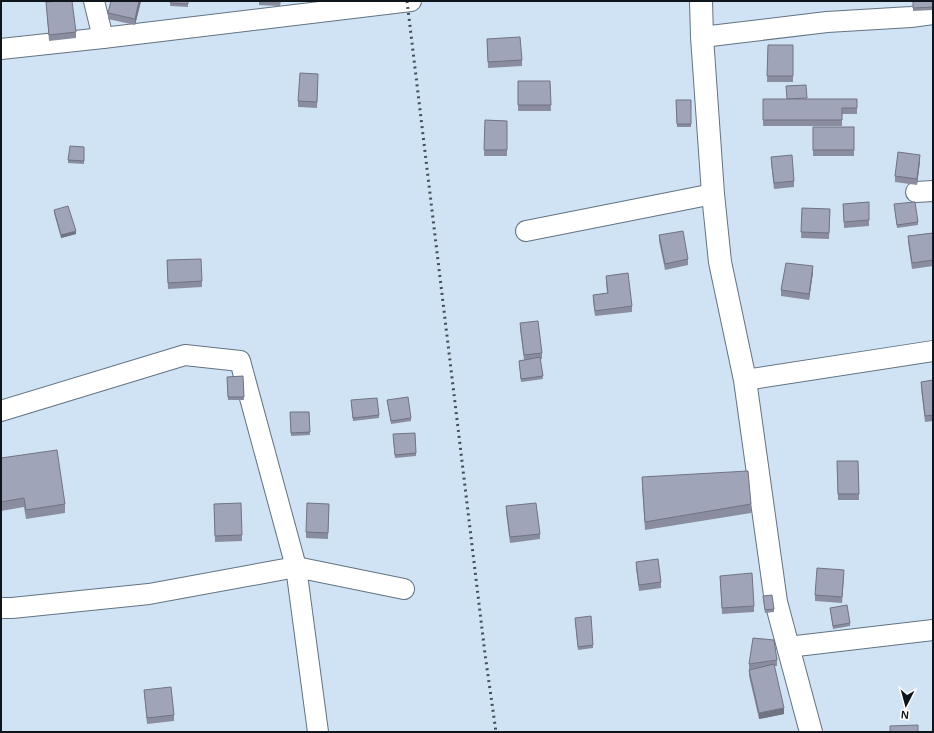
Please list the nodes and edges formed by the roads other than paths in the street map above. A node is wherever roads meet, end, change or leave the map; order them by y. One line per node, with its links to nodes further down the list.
1 (94, 1): 6 (street)
2 (411, 1): 6 (street)
3 (701, 1): 5 (main road)
4 (933, 14): 5 (street)
5 (702, 37): 8 (main road)
6 (103, 38): 7 (street)
7 (1, 49)
8 (713, 194): 9 (street); 11 (main road)
9 (526, 231)
10 (933, 351): 11 (street)
11 (745, 380): 17 (main road)
12 (1, 411): 13 (street)
13 (296, 567): 14 (street); 15 (street); 18 (street)
14 (404, 589)
15 (1, 608)
16 (933, 630): 17 (street)
17 (788, 647): 19 (main road)
18 (318, 732)
19 (811, 732)

